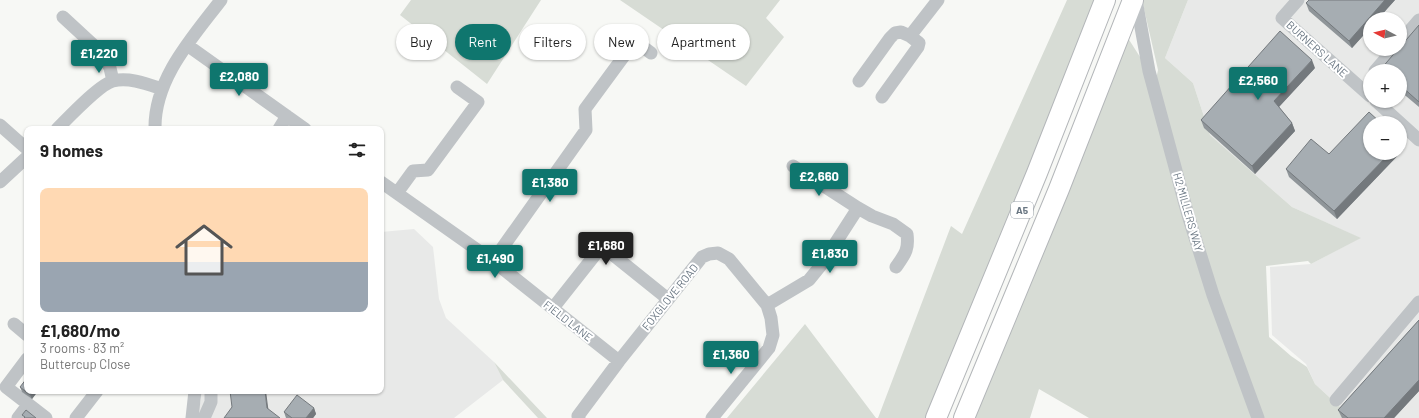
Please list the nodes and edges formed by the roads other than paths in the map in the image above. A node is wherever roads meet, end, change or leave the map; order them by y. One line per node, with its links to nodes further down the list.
1 (221, 0): 11 (street)
2 (938, 0): 10 (street)
3 (1105, 0): 59 (highway, A5)
4 (1133, 0): 60 (highway, A5)
5 (1136, 0): 61 (street, H2 MILLERS WAY)
6 (1298, 0): 19 (street, BURNERS LANE)
7 (63, 17): 15 (street)
8 (1419, 20): 9 (street)
9 (1407, 34)
10 (910, 36): 16 (street); 20 (street)
11 (187, 45): 18 (street); 22 (street)
12 (651, 53): 36 (street)
13 (1388, 56): 14 (street)
14 (1382, 64)
15 (113, 81): 18 (street); 24 (street)
16 (859, 81)
17 (457, 87): 34 (street)
18 (162, 89): 25 (street)
19 (1363, 89)
20 (882, 97)
21 (1384, 108): 28 (street)
22 (287, 116): 26 (street); 27 (street)
23 (0, 125): 29 (street)
24 (60, 126)
25 (154, 126)
26 (281, 126)
27 (301, 126)
28 (1419, 140)
29 (24, 146)
30 (24, 160): 32 (street)
31 (793, 166): 35 (street)
32 (0, 182)
33 (384, 184): 34 (street, FIELD LANE)
34 (397, 193): 36 (street, FIELD LANE)
35 (858, 208): 37 (street); 40 (street)
36 (493, 261): 41 (street, FIELD LANE)
37 (896, 267)
38 (668, 299): 40 (street, FOXGLOVE ROAD); 41 (street); 44 (street, FOXGLOVE ROAD)
39 (1419, 302): 50 (street)
40 (767, 305): 58 (street, FOXGLOVE ROAD)
41 (552, 308): 44 (street, FIELD LANE)
42 (14, 324): 43 (street)
43 (24, 332)
44 (619, 361): 57 (street, FOXGLOVE ROAD)
45 (24, 362): 46 (street)
46 (3, 387): 51 (street)
47 (95, 394): 54 (street)
48 (195, 394): 55 (street)
49 (211, 394): 56 (street)
50 (1336, 400)
51 (28, 405): 52 (street); 53 (street)
52 (18, 418)
53 (46, 418)
54 (76, 418)
55 (192, 418)
56 (204, 418)
57 (579, 418)
58 (712, 418)
59 (936, 418)
60 (964, 418)
61 (1258, 418)

